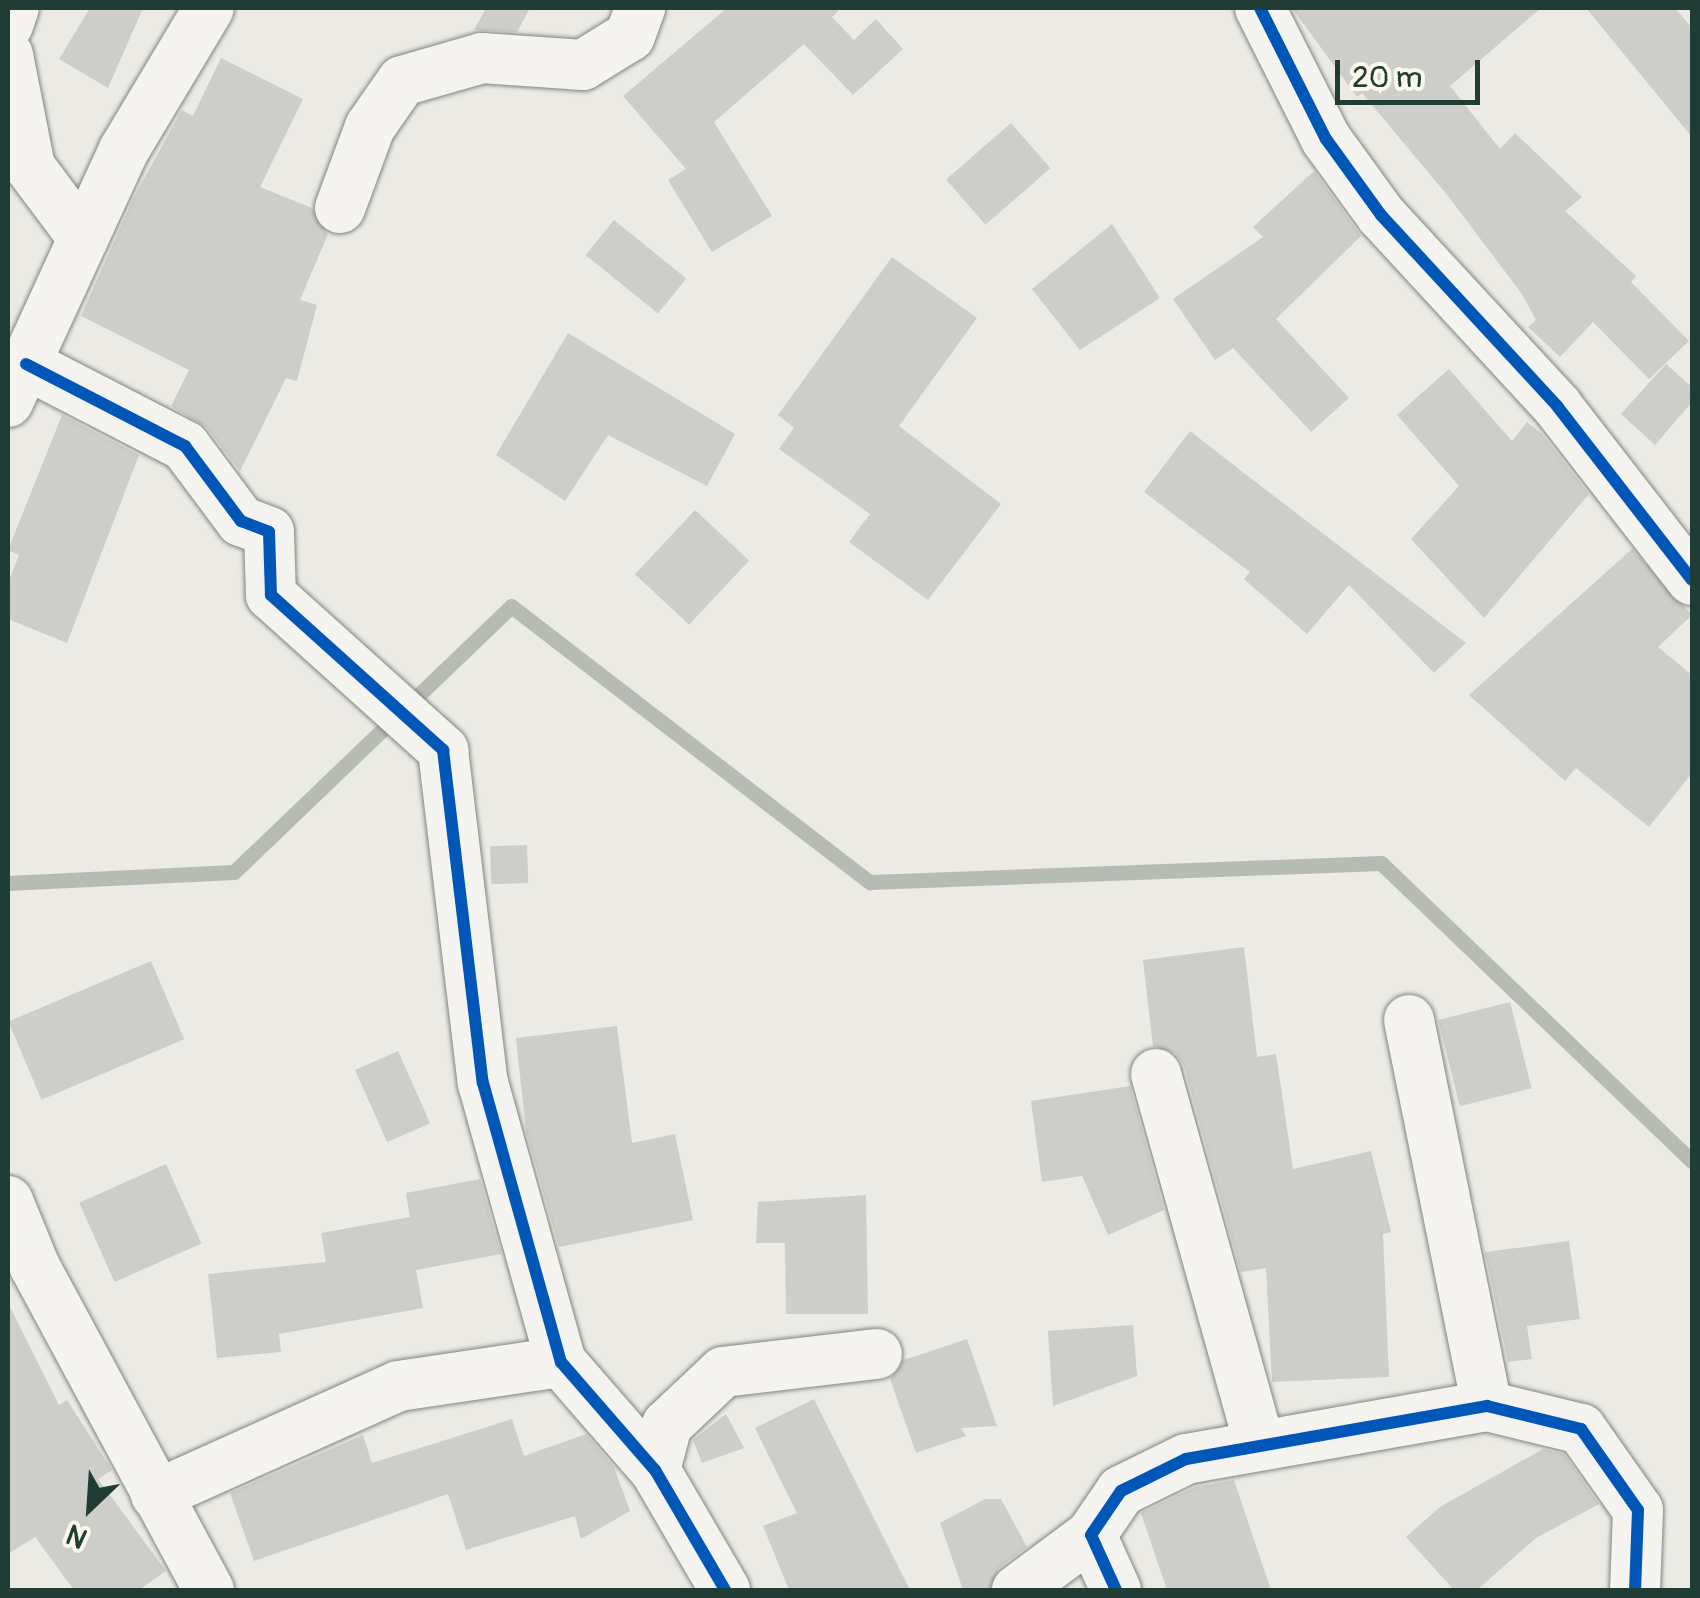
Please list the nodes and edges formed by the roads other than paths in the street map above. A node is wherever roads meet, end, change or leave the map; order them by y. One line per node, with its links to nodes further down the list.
1 (14, 8): 5 (street)
2 (209, 8): 8 (street)
3 (640, 8): 7 (street)
4 (1260, 8): 10 (street)
5 (8, 25)
6 (8, 55): 8 (street)
7 (340, 208)
8 (83, 238): 9 (street)
9 (17, 383): 15 (street)
10 (1692, 580)
11 (1408, 1020): 16 (street)
12 (1156, 1074): 17 (street)
13 (8, 1201): 19 (street)
14 (877, 1354): 18 (street)
15 (561, 1362): 18 (street); 19 (street)
16 (1487, 1406): 17 (street); 25 (street)
17 (1259, 1442): 20 (street)
18 (654, 1470): 22 (street)
19 (156, 1495): 21 (street)
20 (1090, 1535): 23 (street); 24 (street)
21 (210, 1590)
22 (724, 1590)
23 (1017, 1590)
24 (1116, 1590)
25 (1635, 1590)

